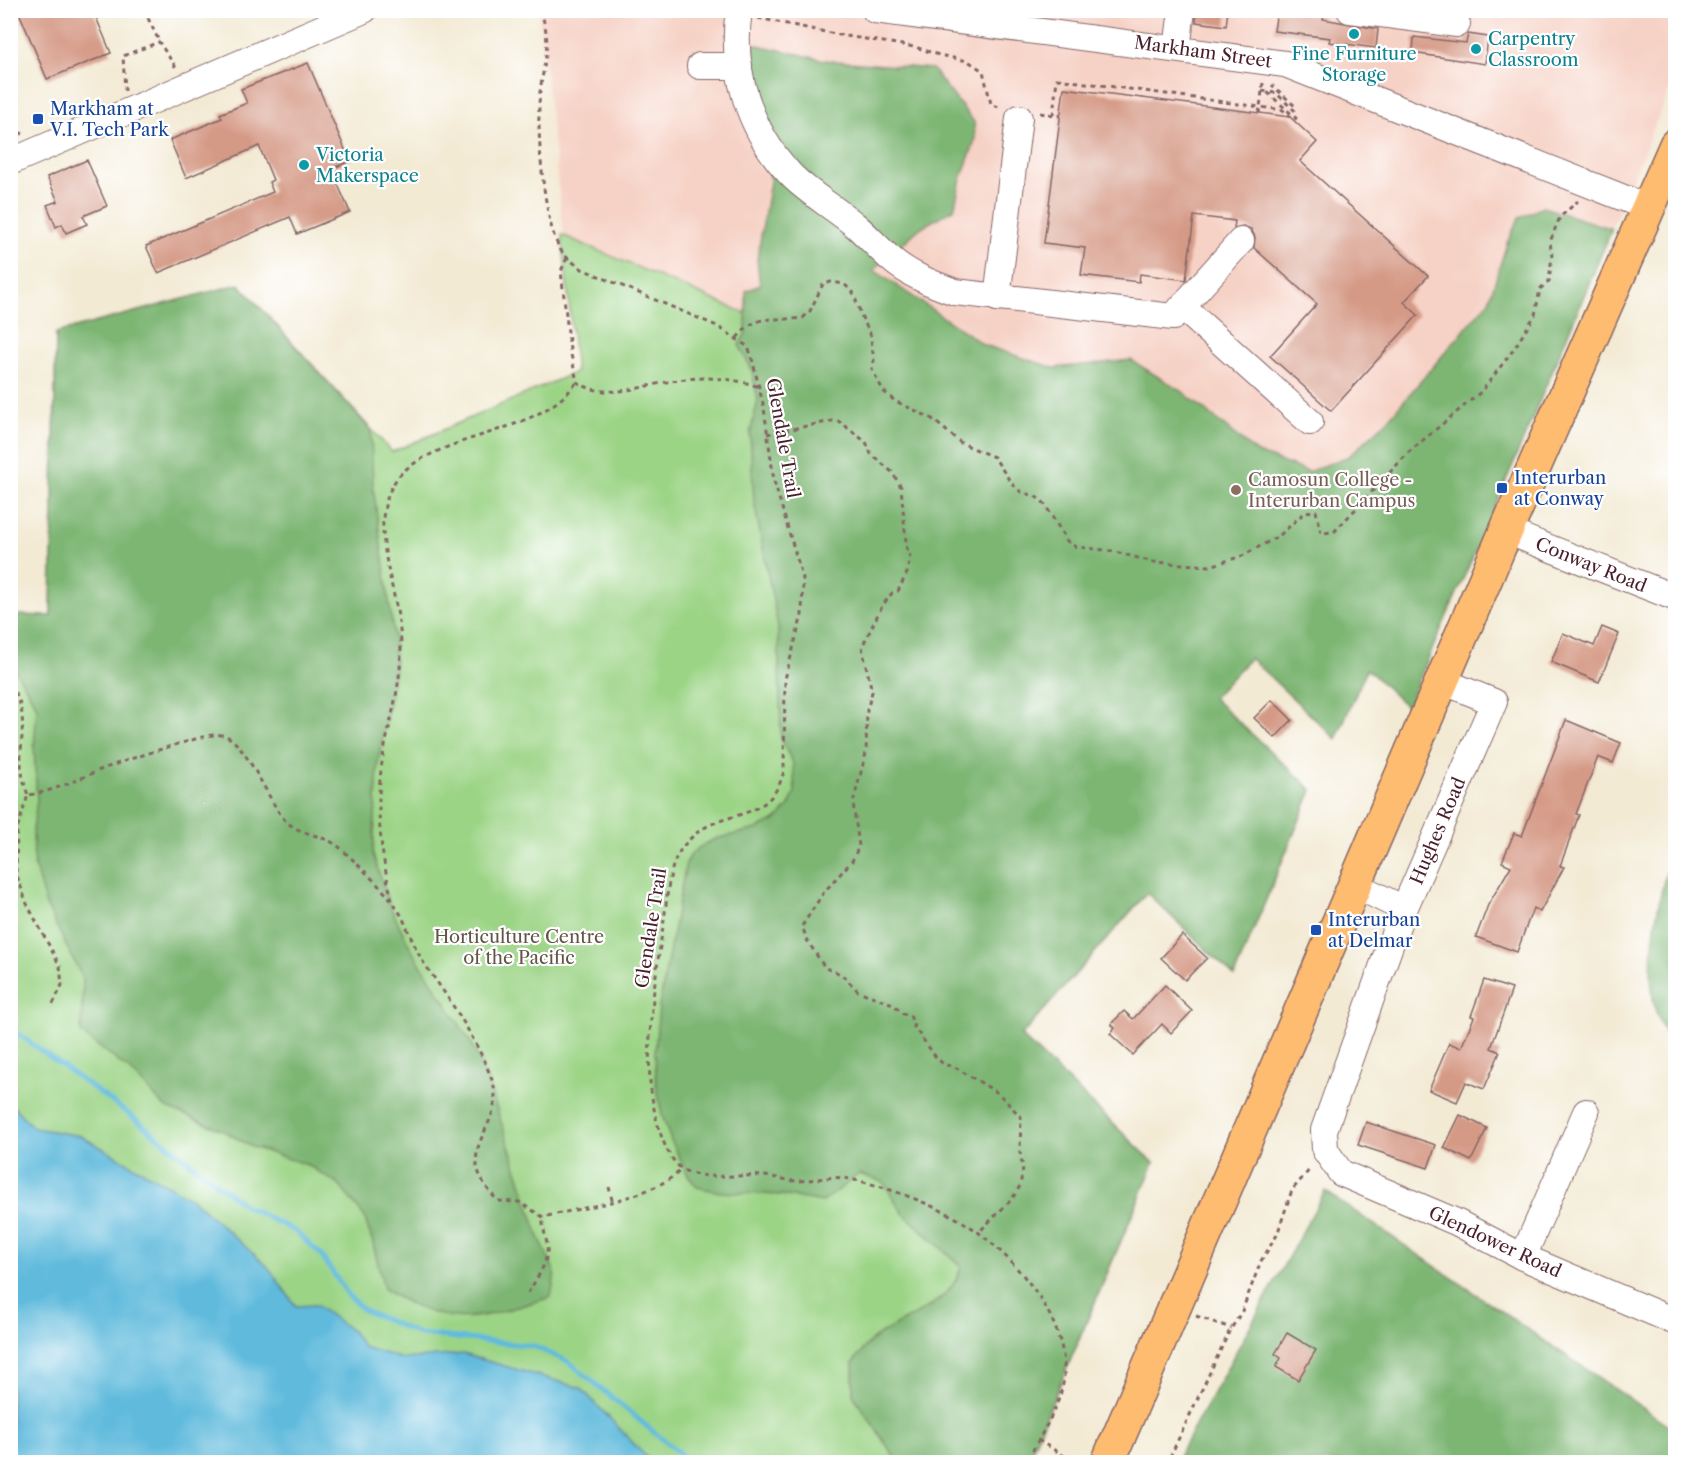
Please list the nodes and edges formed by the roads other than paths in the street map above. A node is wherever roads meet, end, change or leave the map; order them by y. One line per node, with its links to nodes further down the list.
1 (364, 10): 12 (street)
2 (875, 10): 7 (street, Markham Street)
3 (1182, 10): 7 (street)
4 (1350, 10): 6 (street)
5 (739, 13): 9 (street)
6 (1457, 24)
7 (1177, 49): 13 (street, Markham Street)
8 (700, 66): 9 (street)
9 (738, 66): 15 (street)
10 (1008, 113): 15 (street)
11 (1676, 145): 13 (main road)
12 (10, 162)
13 (1649, 208): 18 (main road)
14 (1241, 242): 16 (street)
15 (997, 298): 16 (street)
16 (1182, 307): 17 (street)
17 (1310, 422)
18 (1506, 531): 19 (street, Conway Road); 20 (main road)
19 (1676, 598)
20 (1442, 681): 21 (main road); 22 (street, Hughes Road)
21 (1355, 885): 22 (street); 27 (main road)
22 (1404, 909): 24 (street, Hughes Road)
23 (1586, 1112): 25 (street)
24 (1325, 1150): 25 (street, Glendower Road)
25 (1523, 1257): 26 (street, Glendower Road)
26 (1676, 1322)
27 (1108, 1462)

